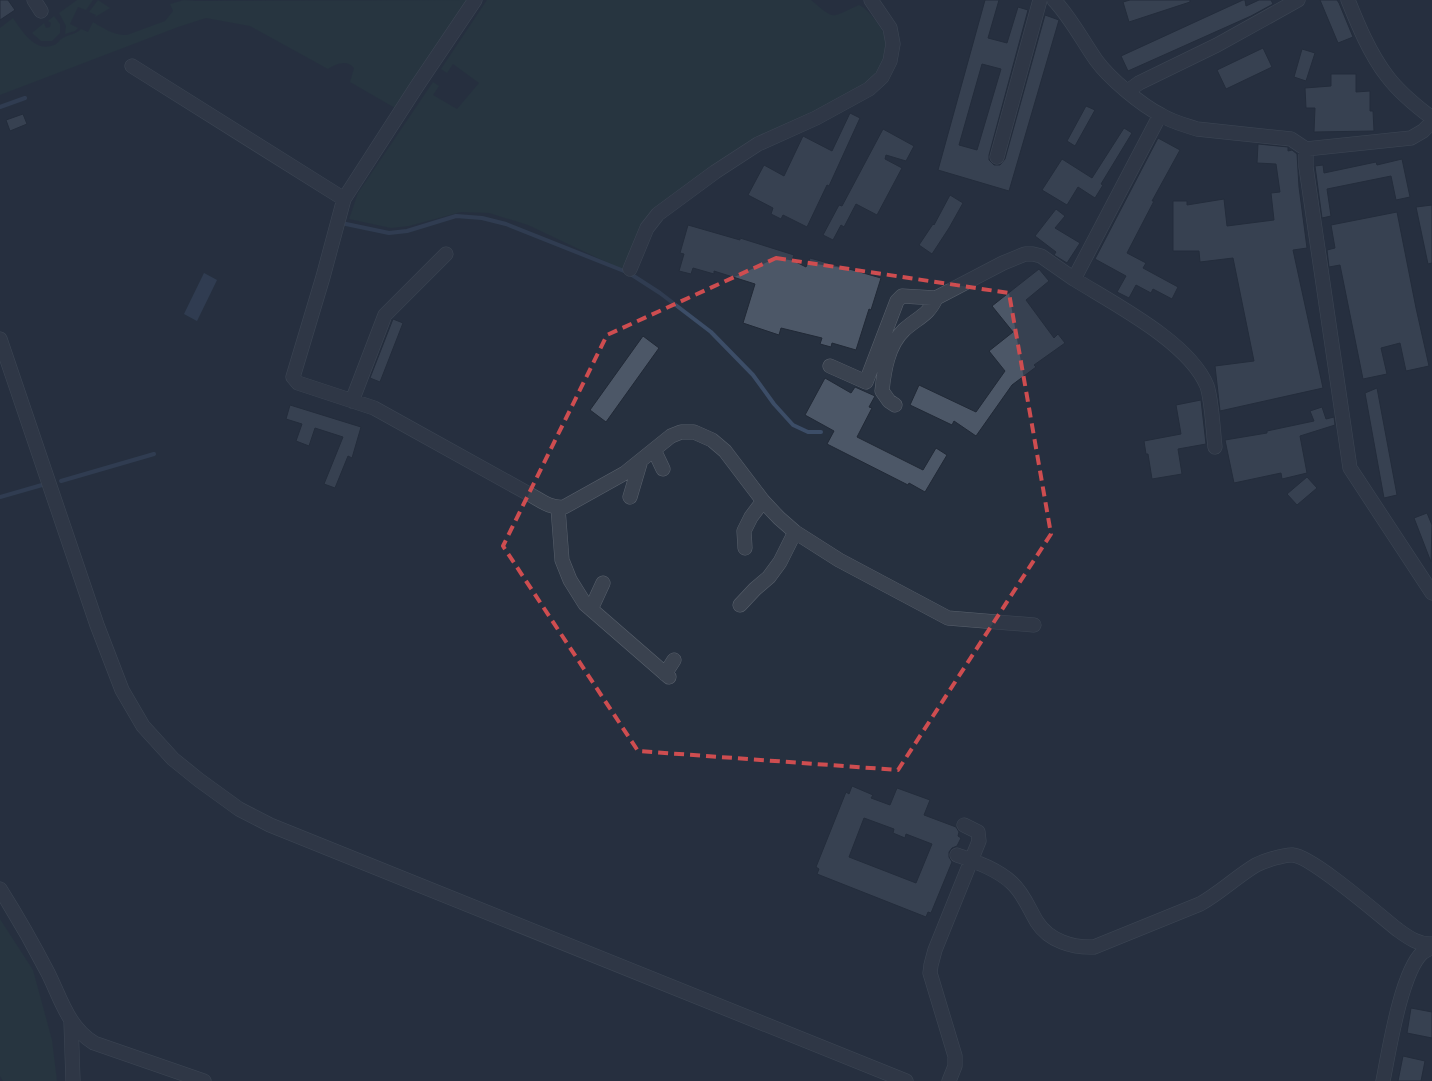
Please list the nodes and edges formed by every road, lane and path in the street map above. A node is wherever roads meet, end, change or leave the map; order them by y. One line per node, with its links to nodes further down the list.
1 (475, 0): 14 (street)
2 (871, 0): 16 (street)
3 (1040, 0): 13 (street)
4 (1054, 0): 8 (street)
5 (1298, 0): 8 (street)
6 (1348, 0): 10 (street)
7 (132, 66): 14 (street)
8 (1128, 91): 9 (street)
9 (1160, 115): 12 (street); 17 (street)
10 (1432, 118)
11 (1432, 122): 12 (street)
12 (1306, 149): 33 (street)
13 (997, 156)
14 (344, 199): 21 (street)
15 (446, 254): 21 (street)
16 (630, 269)
17 (1074, 279): 18 (street); 23 (street)
18 (936, 298): 20 (street); 22 (street)
19 (0, 339): 46 (street)
20 (830, 366)
21 (352, 400): 29 (street)
22 (895, 405)
23 (1216, 447)
24 (654, 450): 25 (street); 26 (street); 28 (street)
25 (641, 460): 27 (street); 29 (street)
26 (663, 469)
27 (630, 496)
28 (763, 501): 30 (street); 31 (street)
29 (558, 508): 35 (street)
30 (795, 532): 34 (street); 36 (street)
31 (745, 548)
32 (603, 583): 35 (street)
33 (1432, 593)
34 (740, 605)
35 (591, 609): 37 (street)
36 (1034, 625)
37 (674, 660)
38 (964, 825): 40 (street)
39 (957, 855): 40 (street)
40 (971, 861): 42 (street); 47 (street)
41 (0, 889): 43 (street)
42 (1432, 946): 48 (street)
43 (71, 1022): 44 (street); 45 (street)
44 (73, 1081)
45 (204, 1081)
46 (906, 1081)
47 (949, 1081)
48 (1383, 1081)

